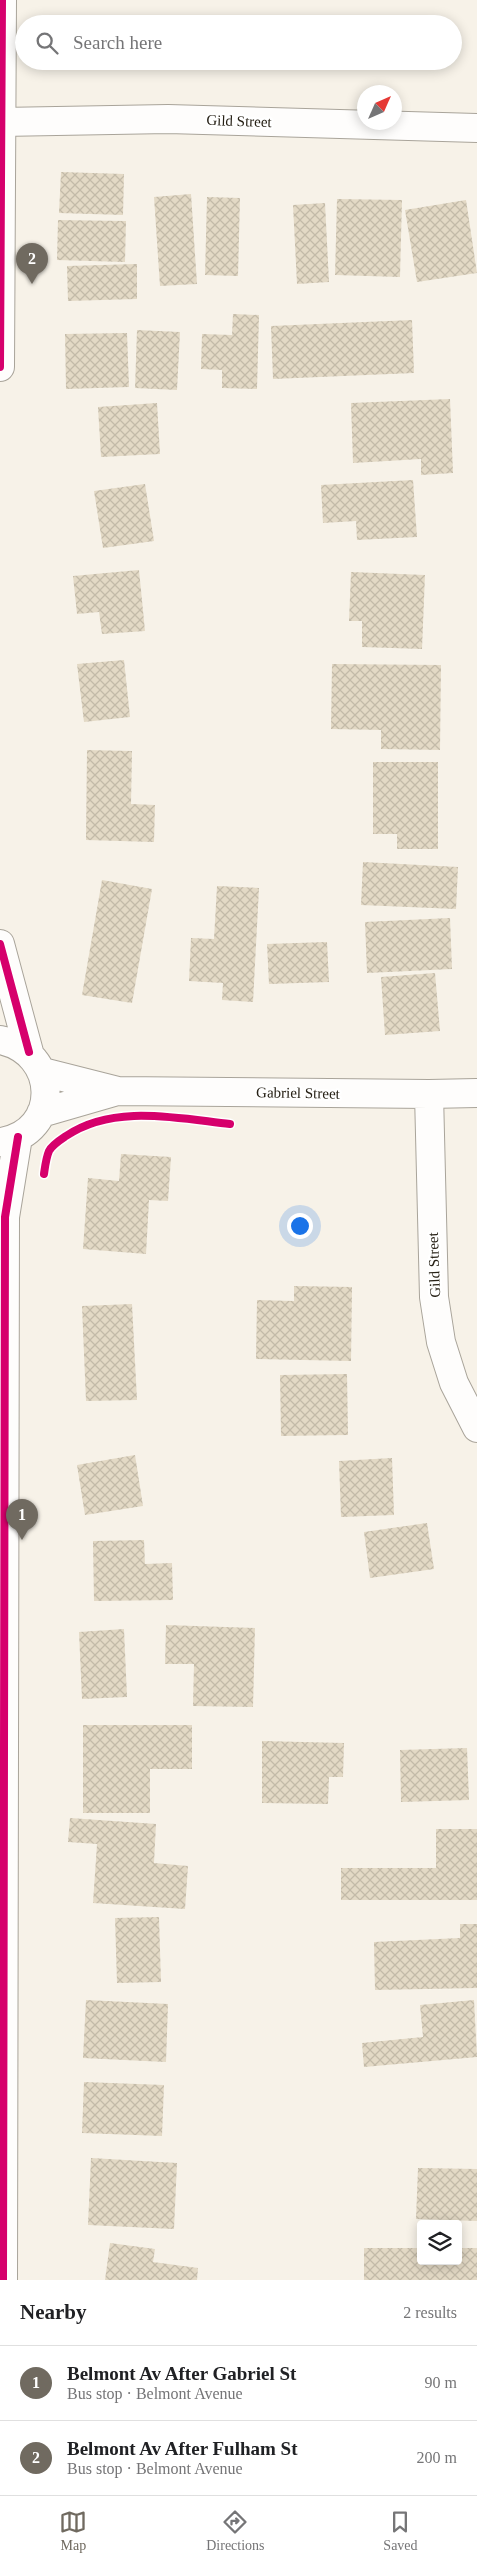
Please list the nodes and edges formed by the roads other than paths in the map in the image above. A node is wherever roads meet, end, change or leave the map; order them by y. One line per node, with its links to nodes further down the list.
1 (2, 0): 2 (street)
2 (1, 122): 3 (street, Gild Street); 4 (street)
3 (477, 128)
4 (0, 367)
5 (0, 944): 7 (street)
6 (0, 1040): 7 (street, Gabriel Street)
7 (36, 1062): 8 (street, Gabriel Street); 11 (street)
8 (118, 1091): 10 (street, Gabriel Street); 11 (street, Gabriel Street)
9 (477, 1093): 10 (street, Gabriel Street)
10 (429, 1094): 14 (street, Gild Street)
11 (41, 1113): 12 (street)
12 (9, 1140): 13 (street)
13 (2, 1211): 15 (street)
14 (477, 1428)
15 (3, 2280)

